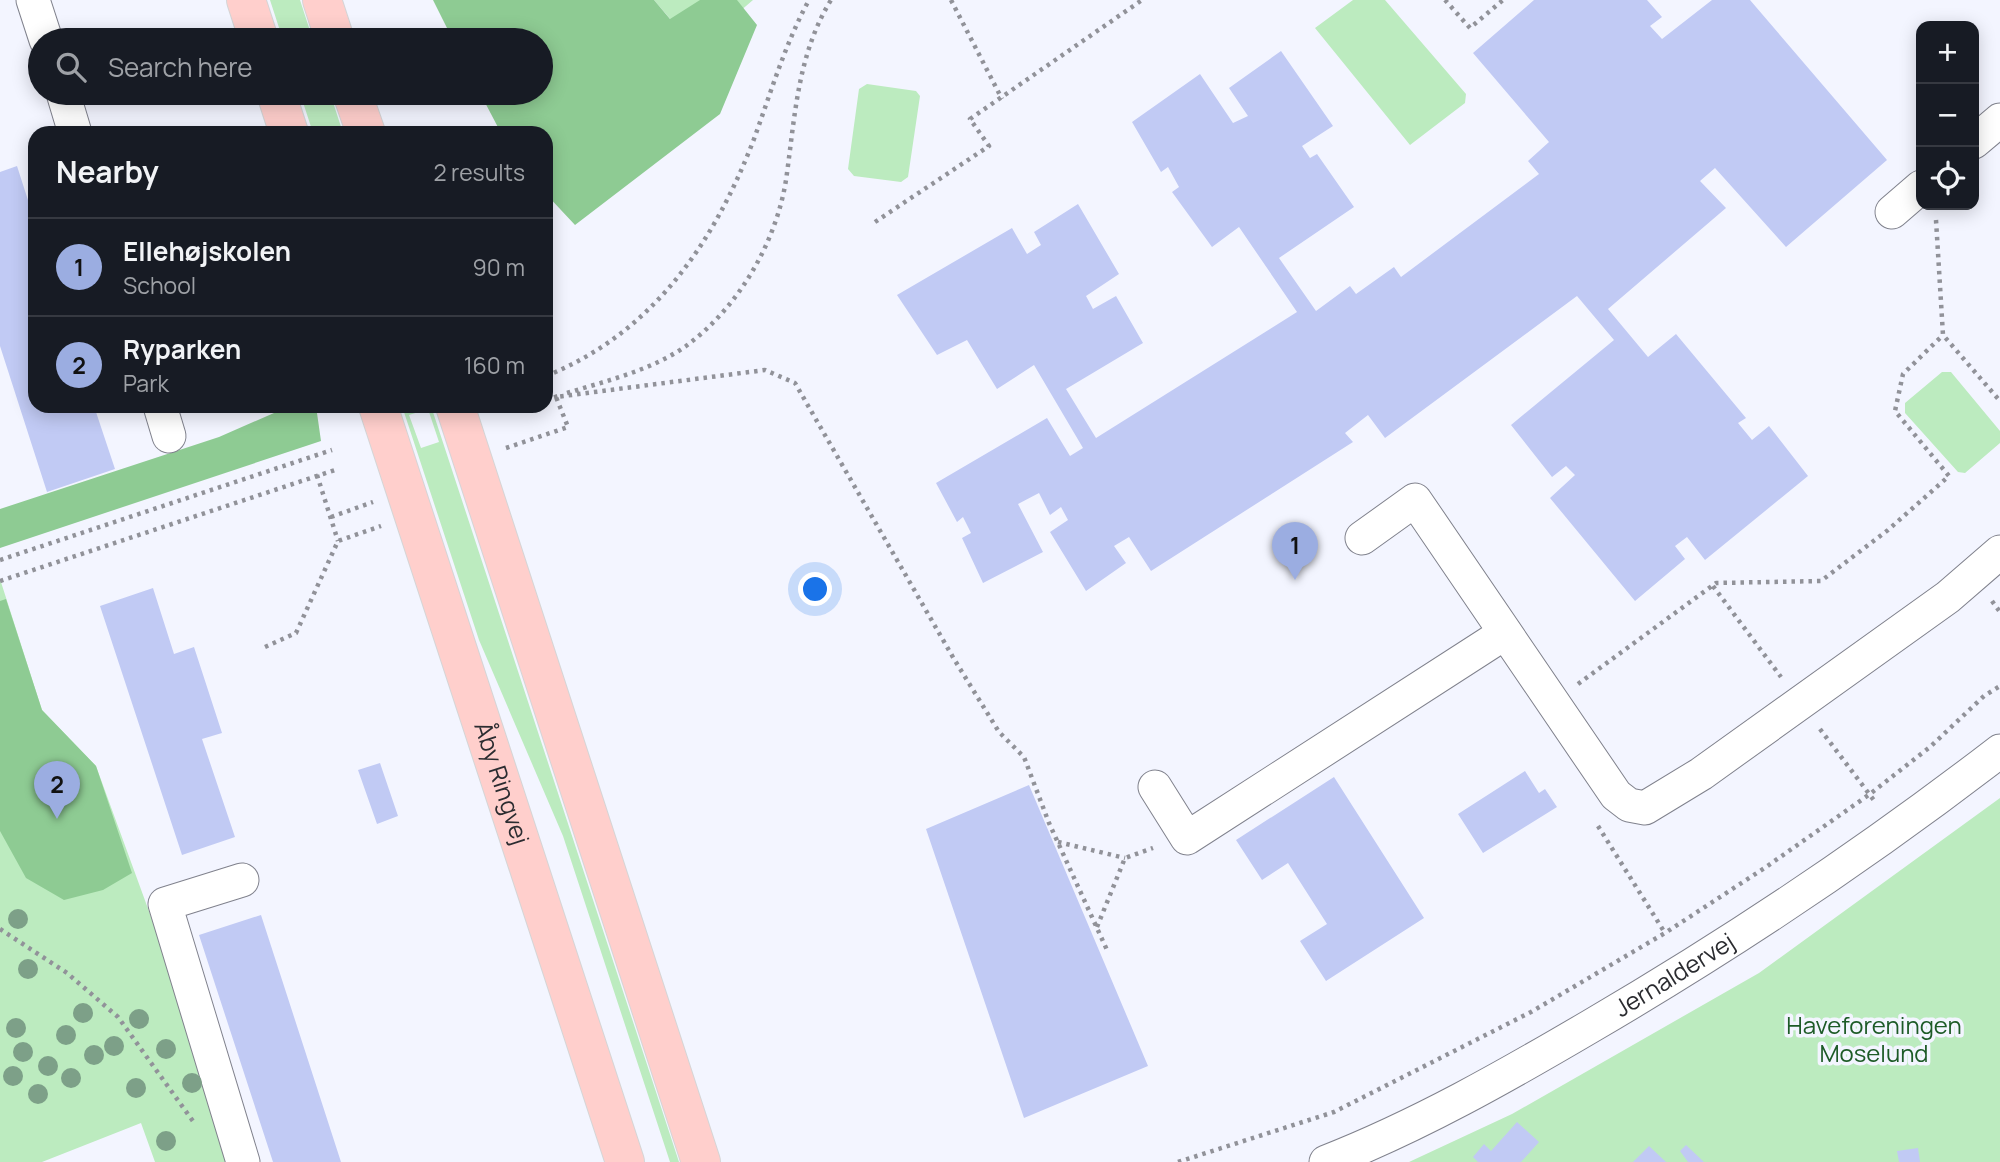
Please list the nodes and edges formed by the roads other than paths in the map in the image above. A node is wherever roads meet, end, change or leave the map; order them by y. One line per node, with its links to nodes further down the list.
1 (33, 0): 4 (street)
2 (246, 0): 5 (main road)
3 (322, 0): 6 (main road)
4 (42, 28)
5 (255, 28)
6 (331, 28)
7 (67, 105): 11 (street)
8 (280, 105): 12 (main road)
9 (356, 105): 13 (main road)
10 (2000, 120): 14 (street)
11 (73, 126)
12 (287, 126)
13 (364, 126)
14 (1979, 138)
15 (1916, 191): 16 (street)
16 (1892, 212)
17 (380, 413): 26 (main road, Åby Ringvej)
18 (457, 413): 27 (main road)
19 (1362, 538): 21 (street)
20 (2000, 552): 21 (street)
21 (1505, 633): 23 (street)
22 (2000, 751): 28 (street, Jernaldervej)
23 (1155, 787)
24 (242, 880): 25 (street)
25 (243, 1162)
26 (625, 1162)
27 (701, 1162)
28 (1326, 1162)

